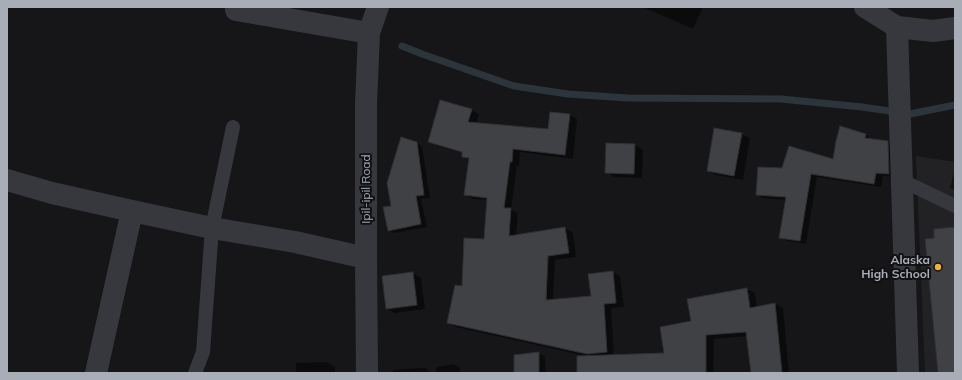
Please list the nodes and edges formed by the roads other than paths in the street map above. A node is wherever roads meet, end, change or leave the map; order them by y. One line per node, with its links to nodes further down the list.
1 (378, 7): 6 (street, Ipil-ipil Road)
2 (865, 7): 4 (street)
3 (236, 10): 6 (street)
4 (897, 27): 5 (street); 9 (street)
5 (955, 28)
6 (369, 33): 13 (street, Ipil-ipil Road)
7 (233, 128): 12 (lane)
8 (7, 180): 11 (street)
9 (901, 180): 10 (lane); 17 (street)
10 (955, 206)
11 (132, 211): 12 (street); 14 (street)
12 (212, 228): 13 (street); 15 (lane)
13 (366, 258): 16 (street, Ipil-ipil Road)
14 (96, 373)
15 (195, 373)
16 (368, 373)
17 (908, 373)

